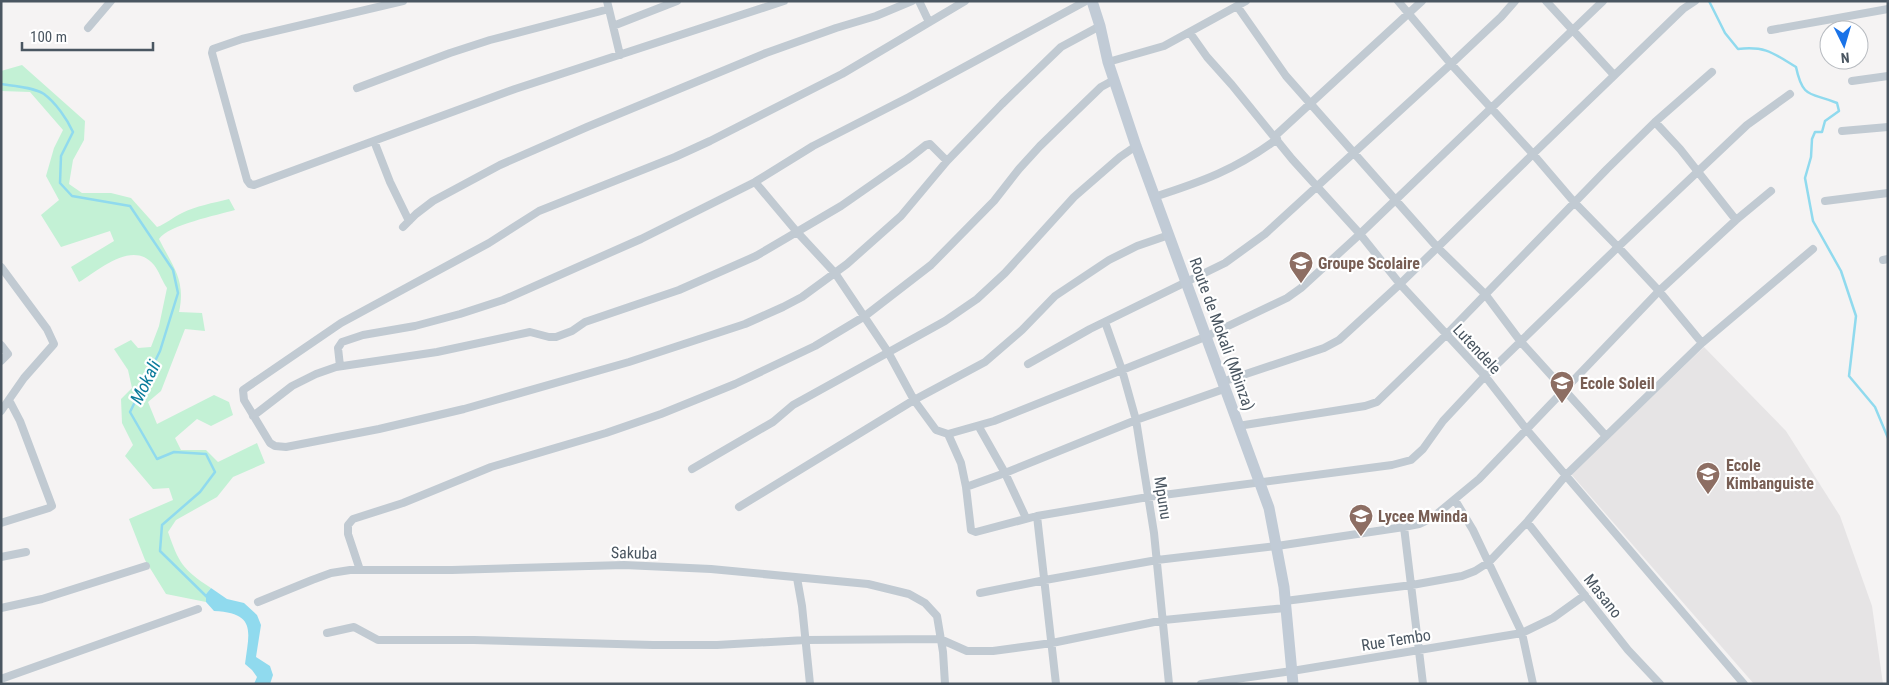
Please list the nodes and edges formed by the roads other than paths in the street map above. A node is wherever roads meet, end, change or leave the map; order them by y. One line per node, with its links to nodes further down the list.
1 (111, 1): 24 (street)
2 (403, 1): 44 (street)
3 (677, 1): 22 (street)
4 (784, 1): 28 (street)
5 (912, 1): 59 (street)
6 (919, 1): 21 (street)
7 (965, 1): 21 (street)
8 (1086, 1): 50 (street)
9 (1092, 1): 23 (street, Route de Mokali (Mbinza))
10 (1246, 1): 18 (street)
11 (1398, 1): 20 (street)
12 (1422, 1): 20 (street)
13 (1515, 1): 30 (street)
14 (1546, 1): 26 (street)
15 (1603, 1): 26 (street)
16 (1695, 1): 32 (street)
17 (608, 5): 22 (street); 36 (street)
18 (1237, 6): 27 (street); 38 (street)
19 (1888, 9): 25 (street)
20 (1409, 14): 30 (street); 38 (street)
21 (929, 22): 91 (street)
22 (613, 26): 28 (street)
23 (1100, 26): 29 (street, Route de Mokali (Mbinza)); 48 (street)
24 (88, 28)
25 (1771, 30)
26 (1572, 31): 32 (street); 39 (street)
27 (1190, 33): 29 (street); 43 (street, Lutendele)
28 (620, 55): 44 (street)
29 (1108, 62): 34 (street, Route de Mokali (Mbinza))
30 (1451, 64): 39 (street); 46 (street)
31 (1712, 72): 40 (street)
32 (1614, 76): 47 (street)
33 (1888, 76): 35 (street)
34 (1114, 80): 45 (street, Route de Mokali (Mbinza)); 73 (street)
35 (1852, 81)
36 (357, 88)
37 (1790, 94): 49 (street)
38 (1311, 104): 43 (street); 46 (street)
39 (1490, 108): 47 (street); 55 (street)
40 (1655, 122): 49 (street); 57 (street)
41 (1888, 127): 42 (street)
42 (1842, 131)
43 (1276, 138): 51 (street, Lutendele); 54 (street)
44 (374, 141): 59 (street)
45 (1136, 146): 54 (street, Route de Mokali (Mbinza)); 80 (street)
46 (1353, 152): 51 (street); 55 (street)
47 (1533, 154): 57 (street); 64 (street)
48 (947, 161): 61 (street); 68 (street)
49 (1697, 172): 58 (street); 65 (street)
50 (755, 182): 61 (street); 83 (street)
51 (1318, 186): 62 (street, Lutendele); 69 (street)
52 (1770, 191): 58 (street)
53 (1888, 193): 56 (street)
54 (1154, 197): 63 (street, Route de Mokali (Mbinza))
55 (1395, 200): 62 (street); 64 (street)
56 (1824, 201)
57 (1574, 202): 65 (street); 72 (street)
58 (1736, 220): 71 (street)
59 (409, 221): 60 (street)
60 (403, 227)
61 (796, 232): 68 (street); 83 (street)
62 (1360, 234): 70 (street, Lutendele); 76 (street)
63 (1170, 235): 69 (street, Route de Mokali (Mbinza)); 89 (street)
64 (1437, 247): 70 (street); 72 (street)
65 (1618, 247): 71 (street); 77 (street)
66 (1813, 249): 78 (street)
67 (1, 268): 88 (street)
68 (835, 273): 73 (street); 91 (street)
69 (1185, 283): 74 (street); 76 (street, Route de Mokali (Mbinza))
70 (1400, 284): 75 (street, Lutendele); 86 (street)
71 (1659, 291): 78 (street); 87 (street)
72 (1485, 294): 75 (street); 77 (street)
73 (865, 316): 80 (street); 117 (street)
74 (1105, 322): 82 (street); 84 (street, Mpunu)
75 (1446, 335): 85 (street, Lutendele); 93 (street)
76 (1205, 338): 84 (street); 86 (street, Route de Mokali (Mbinza))
77 (1521, 342): 85 (street); 87 (street)
78 (1702, 344): 97 (street)
79 (4, 348): 81 (street)
80 (888, 352): 89 (street); 98 (street)
81 (1, 361)
82 (1028, 364)
83 (340, 366): 91 (street)
84 (1122, 370): 92 (street, Mpunu); 94 (street)
85 (1485, 376): 95 (street, Lutendele); 101 (street)
86 (1223, 386): 92 (street); 93 (street, Route de Mokali (Mbinza))
87 (1565, 390): 95 (street); 97 (street)
88 (9, 400): 90 (street); 109 (street)
89 (914, 400): 96 (street); 105 (street)
90 (1, 411)
91 (253, 416)
92 (1136, 420): 99 (street); 103 (street, Mpunu)
93 (1238, 426): 101 (street, Route de Mokali (Mbinza))
94 (978, 427): 96 (street); 99 (street)
95 (1527, 430): 100 (street, Lutendele); 104 (street)
96 (948, 434): 102 (street)
97 (1606, 436): 100 (street)
98 (692, 469)
99 (1005, 473): 102 (street); 107 (street)
100 (1567, 474): 108 (street); 145 (street, Lutendele)
101 (1261, 483): 103 (street); 111 (street, Route de Mokali (Mbinza))
102 (966, 487): 107 (street)
103 (1148, 498): 106 (street); 114 (street, Mpunu)
104 (1455, 500): 110 (street); 115 (street)
105 (739, 507)
106 (1036, 516): 107 (street); 119 (street)
107 (1026, 518)
108 (1527, 522): 115 (street); 122 (street, Masano)
109 (1, 523)
110 (1404, 527): 111 (street); 120 (street)
111 (1277, 546): 114 (street); 124 (street, Route de Mokali (Mbinza))
112 (26, 552): 113 (street)
113 (1, 557)
114 (1157, 560): 119 (street); 127 (street, Mpunu)
115 (1489, 562): 120 (street); 129 (street)
116 (146, 566): 125 (street)
117 (360, 570): 118 (street, Sakuba); 123 (street, Sakuba)
118 (797, 578): 130 (street, Sakuba); 131 (street)
119 (1045, 580): 121 (street); 132 (street)
120 (1412, 584): 124 (street); 133 (street)
121 (980, 593)
122 (1585, 595): 129 (street, Rue Tembo); 144 (street, Masano)
123 (258, 602)
124 (1285, 604): 127 (street); 134 (street, Route de Mokali (Mbinza))
125 (1, 608)
126 (198, 609): 135 (street)
127 (1164, 620): 132 (street); 139 (street, Mpunu)
128 (327, 633): 131 (street)
129 (1522, 634): 133 (street, Rue Tembo); 143 (street)
130 (940, 639): 131 (street); 132 (street); 137 (street, Sakuba)
131 (806, 640): 136 (street)
132 (1052, 643): 138 (street)
133 (1420, 650): 134 (street, Rue Tembo); 142 (street)
134 (1292, 671): 140 (street, Rue Tembo); 141 (street, Route de Mokali (Mbinza))
135 (1, 679)
136 (810, 684)
137 (945, 684)
138 (1056, 684)
139 (1169, 684)
140 (1201, 684)
141 (1293, 684)
142 (1423, 684)
143 (1533, 684)
144 (1660, 684)
145 (1744, 684)

